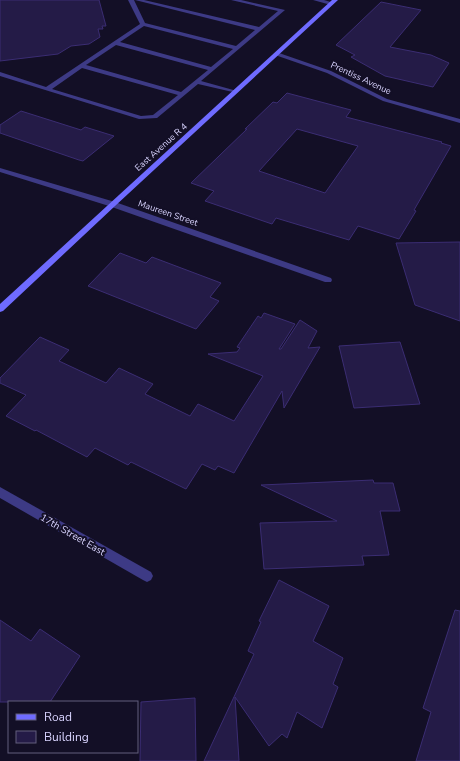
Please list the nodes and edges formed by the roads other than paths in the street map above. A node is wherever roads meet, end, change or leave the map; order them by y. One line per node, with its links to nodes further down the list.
1 (131, 0): 6 (street)
2 (138, 0): 7 (street)
3 (234, 0): 7 (street)
4 (316, 0): 5 (street)
5 (333, 2): 10 (street, East Avenue R 4)
6 (143, 24): 8 (street); 9 (street)
7 (260, 29): 9 (street)
8 (116, 43): 11 (street); 12 (street)
9 (237, 48): 12 (street)
10 (278, 54): 16 (street, East Avenue R 4); 18 (street, Prentiss Avenue)
11 (82, 66): 15 (street); 17 (street)
12 (212, 69): 14 (street)
13 (0, 74): 15 (street)
14 (198, 82): 16 (street); 17 (street)
15 (47, 89): 17 (street)
16 (235, 92): 20 (street, East Avenue R 4)
17 (183, 94)
18 (460, 121)
19 (0, 170): 20 (street, Maureen Street)
20 (112, 204): 21 (street, Maureen Street); 22 (street, East Avenue R 4)
21 (328, 280)
22 (0, 308)
23 (0, 492): 24 (street, 17th Street East)
24 (147, 576)

